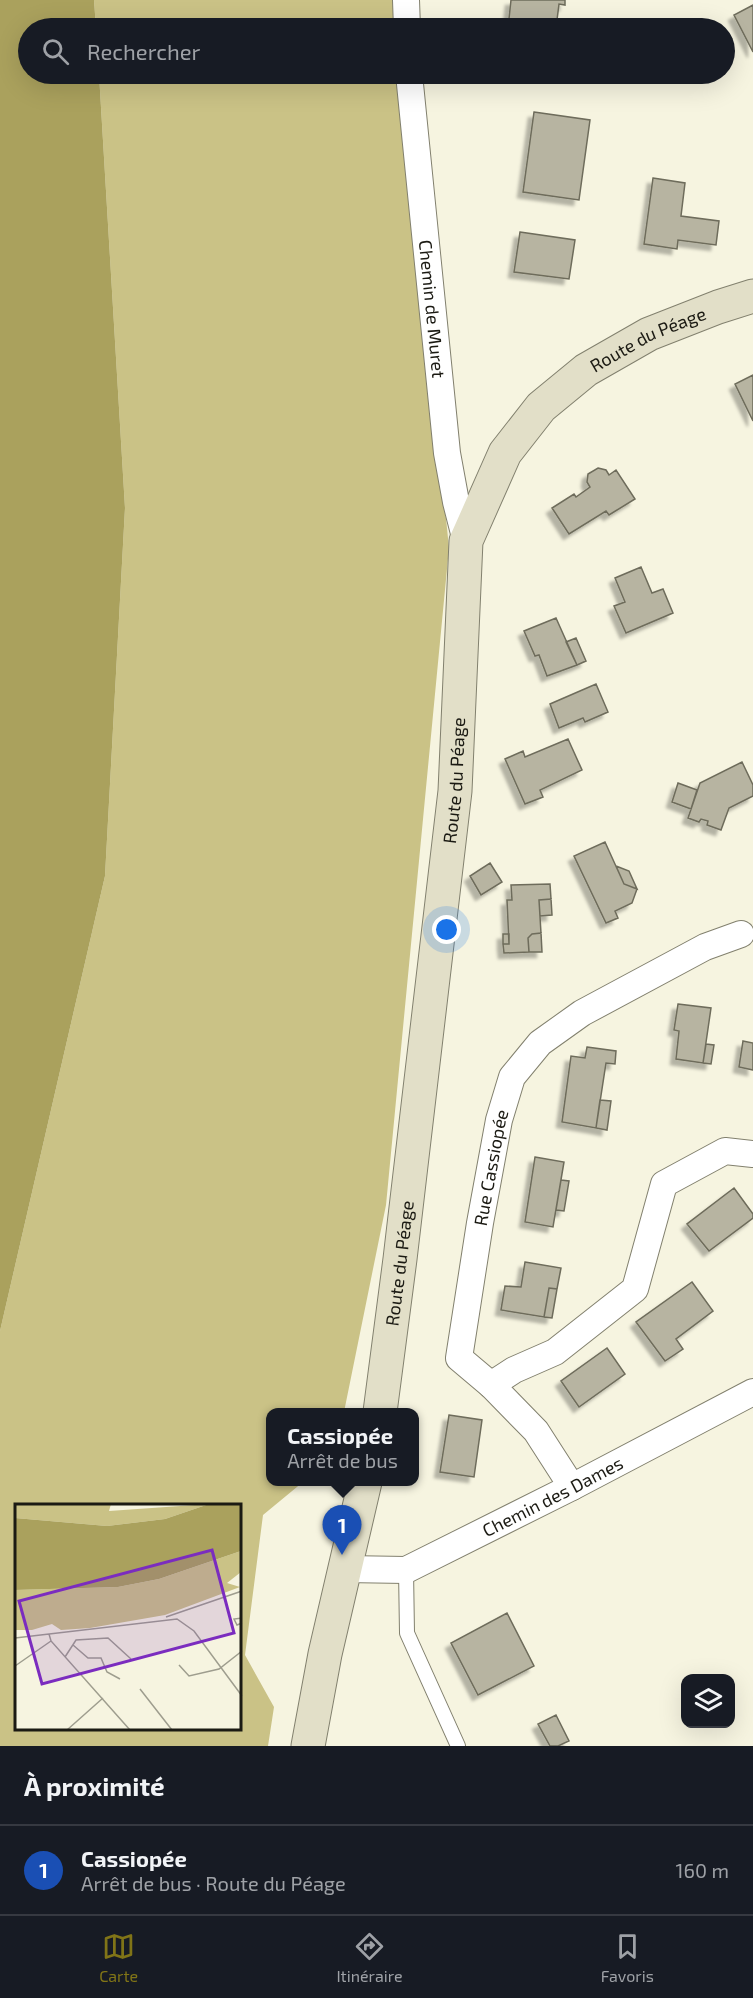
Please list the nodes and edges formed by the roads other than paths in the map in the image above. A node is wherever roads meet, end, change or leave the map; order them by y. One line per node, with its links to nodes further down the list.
1 (406, 0): 2 (street)
2 (407, 18)
3 (411, 84): 5 (street, Chemin de Muret)
4 (753, 296): 5 (street, Route du Péage)
5 (466, 541): 10 (street, Route du Péage)
6 (741, 934): 8 (street, Rue Cassiopée)
7 (753, 1154): 8 (street)
8 (491, 1386): 12 (street, Rue Cassiopée)
9 (753, 1392): 12 (street, Chemin des Dames)
10 (381, 1408)
11 (363, 1486): 13 (street)
12 (572, 1487): 14 (street, Chemin des Dames)
13 (345, 1569): 14 (street, Chemin des Dames); 15 (street)
14 (406, 1570): 16 (lane)
15 (308, 1746)
16 (458, 1746)

